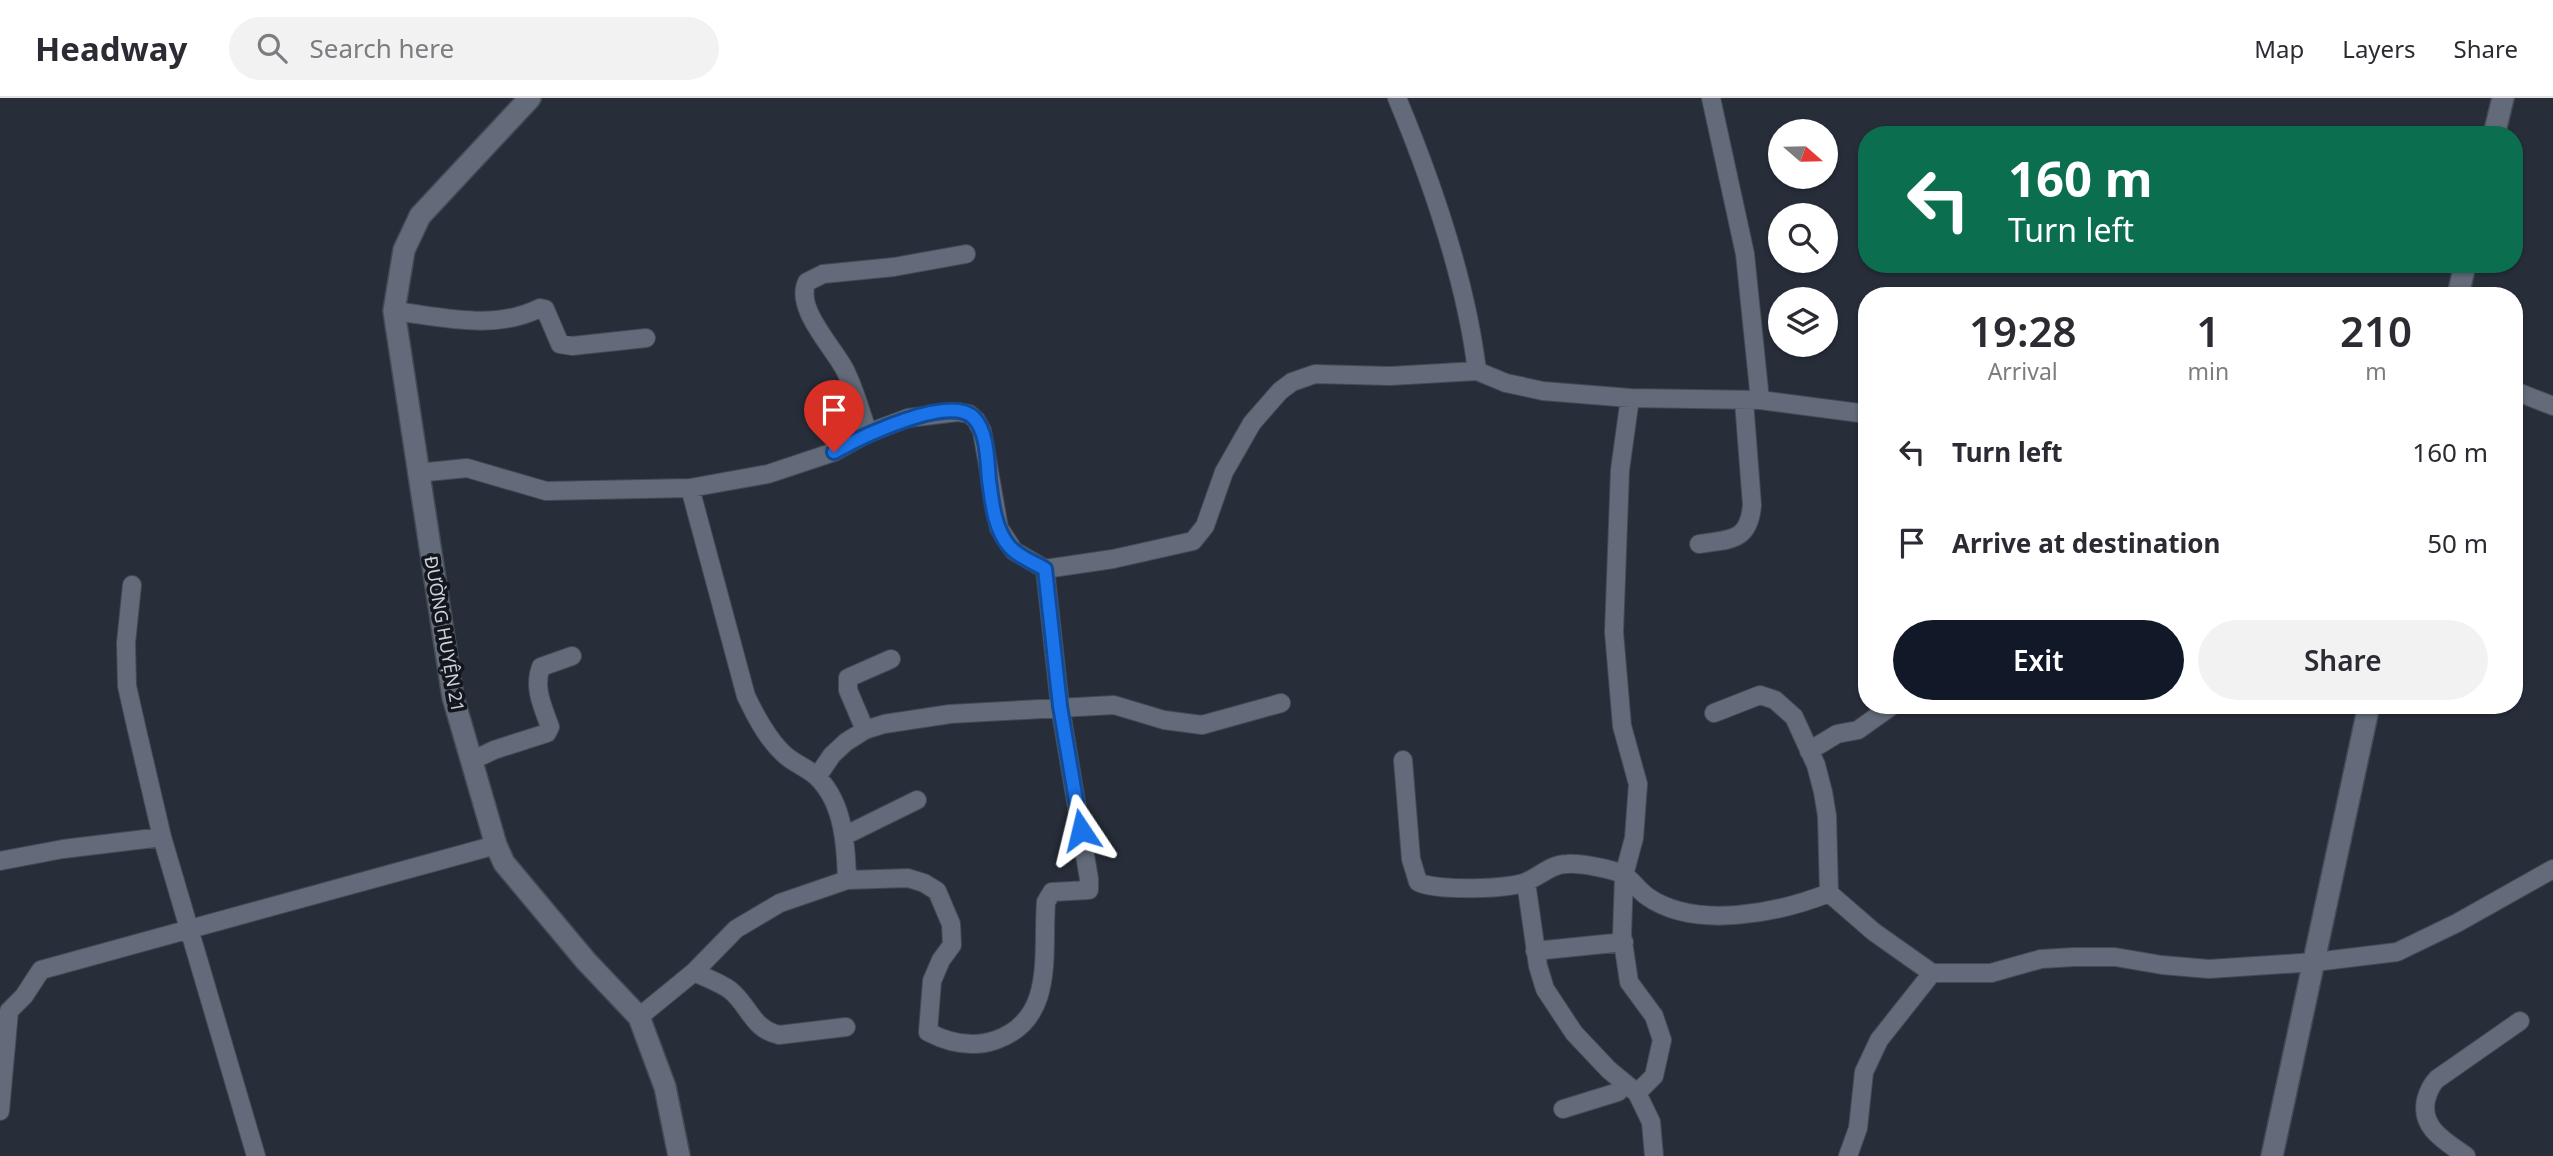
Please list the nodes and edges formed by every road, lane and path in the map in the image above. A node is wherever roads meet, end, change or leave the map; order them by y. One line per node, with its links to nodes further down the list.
1 (530, 98): 7 (street, ĐƯỜNG HUYỆN 21)
2 (1397, 98): 9 (street)
3 (1711, 98): 12 (street)
4 (2503, 98): 5 (street)
5 (2496, 126)
6 (965, 254): 15 (street)
7 (394, 311): 8 (street); 16 (street, ĐƯỜNG HUYỆN 21)
8 (646, 338)
9 (1477, 371): 11 (street); 19 (street)
10 (2523, 394): 13 (street)
11 (1630, 398): 12 (street); 39 (street)
12 (1752, 401): 14 (street); 18 (street)
13 (2553, 406)
14 (1858, 413)
15 (868, 433): 17 (street); 19 (street)
16 (416, 473): 17 (street); 31 (street, ĐƯỜNG HUYỆN 21)
17 (690, 488): 32 (street)
18 (1699, 544)
19 (1045, 569): 24 (street)
20 (132, 585): 35 (street)
21 (572, 656): 31 (street)
22 (891, 659): 28 (street)
23 (1281, 703): 24 (street)
24 (1060, 706): 28 (street); 40 (street)
25 (1714, 713): 29 (street)
26 (1880, 714): 29 (street)
27 (2367, 714): 46 (street)
28 (865, 730): 32 (street)
29 (1809, 751): 42 (street)
30 (1404, 760): 41 (street)
31 (471, 761): 36 (street, ĐƯỜNG HUYỆN 21)
32 (817, 778): 34 (street)
33 (917, 800): 34 (street)
34 (844, 836): 40 (street)
35 (162, 837): 37 (street); 43 (street)
36 (496, 845): 43 (street); 49 (street, ĐƯỜNG HUYỆN 21)
37 (0, 861)
38 (2553, 869): 46 (street)
39 (1624, 875): 41 (street); 42 (street); 44 (street)
40 (847, 880): 47 (street)
41 (1526, 882): 45 (street)
42 (1829, 894): 48 (street)
43 (189, 928): 52 (street); 56 (street)
44 (1624, 942): 45 (street); 53 (street)
45 (1535, 951): 53 (street)
46 (2315, 962): 48 (street); 60 (street)
47 (694, 972): 49 (street); 51 (street)
48 (1931, 973): 59 (street)
49 (639, 1017): 57 (street, ĐƯỜNG HUYỆN 21)
50 (2520, 1021): 61 (street)
51 (846, 1027)
52 (3, 1049): 55 (street)
53 (1631, 1089): 54 (street); 58 (street)
54 (1563, 1109)
55 (0, 1111)
56 (257, 1156)
57 (679, 1156)
58 (1654, 1156)
59 (1848, 1156)
60 (2272, 1156)
61 (2466, 1156)

